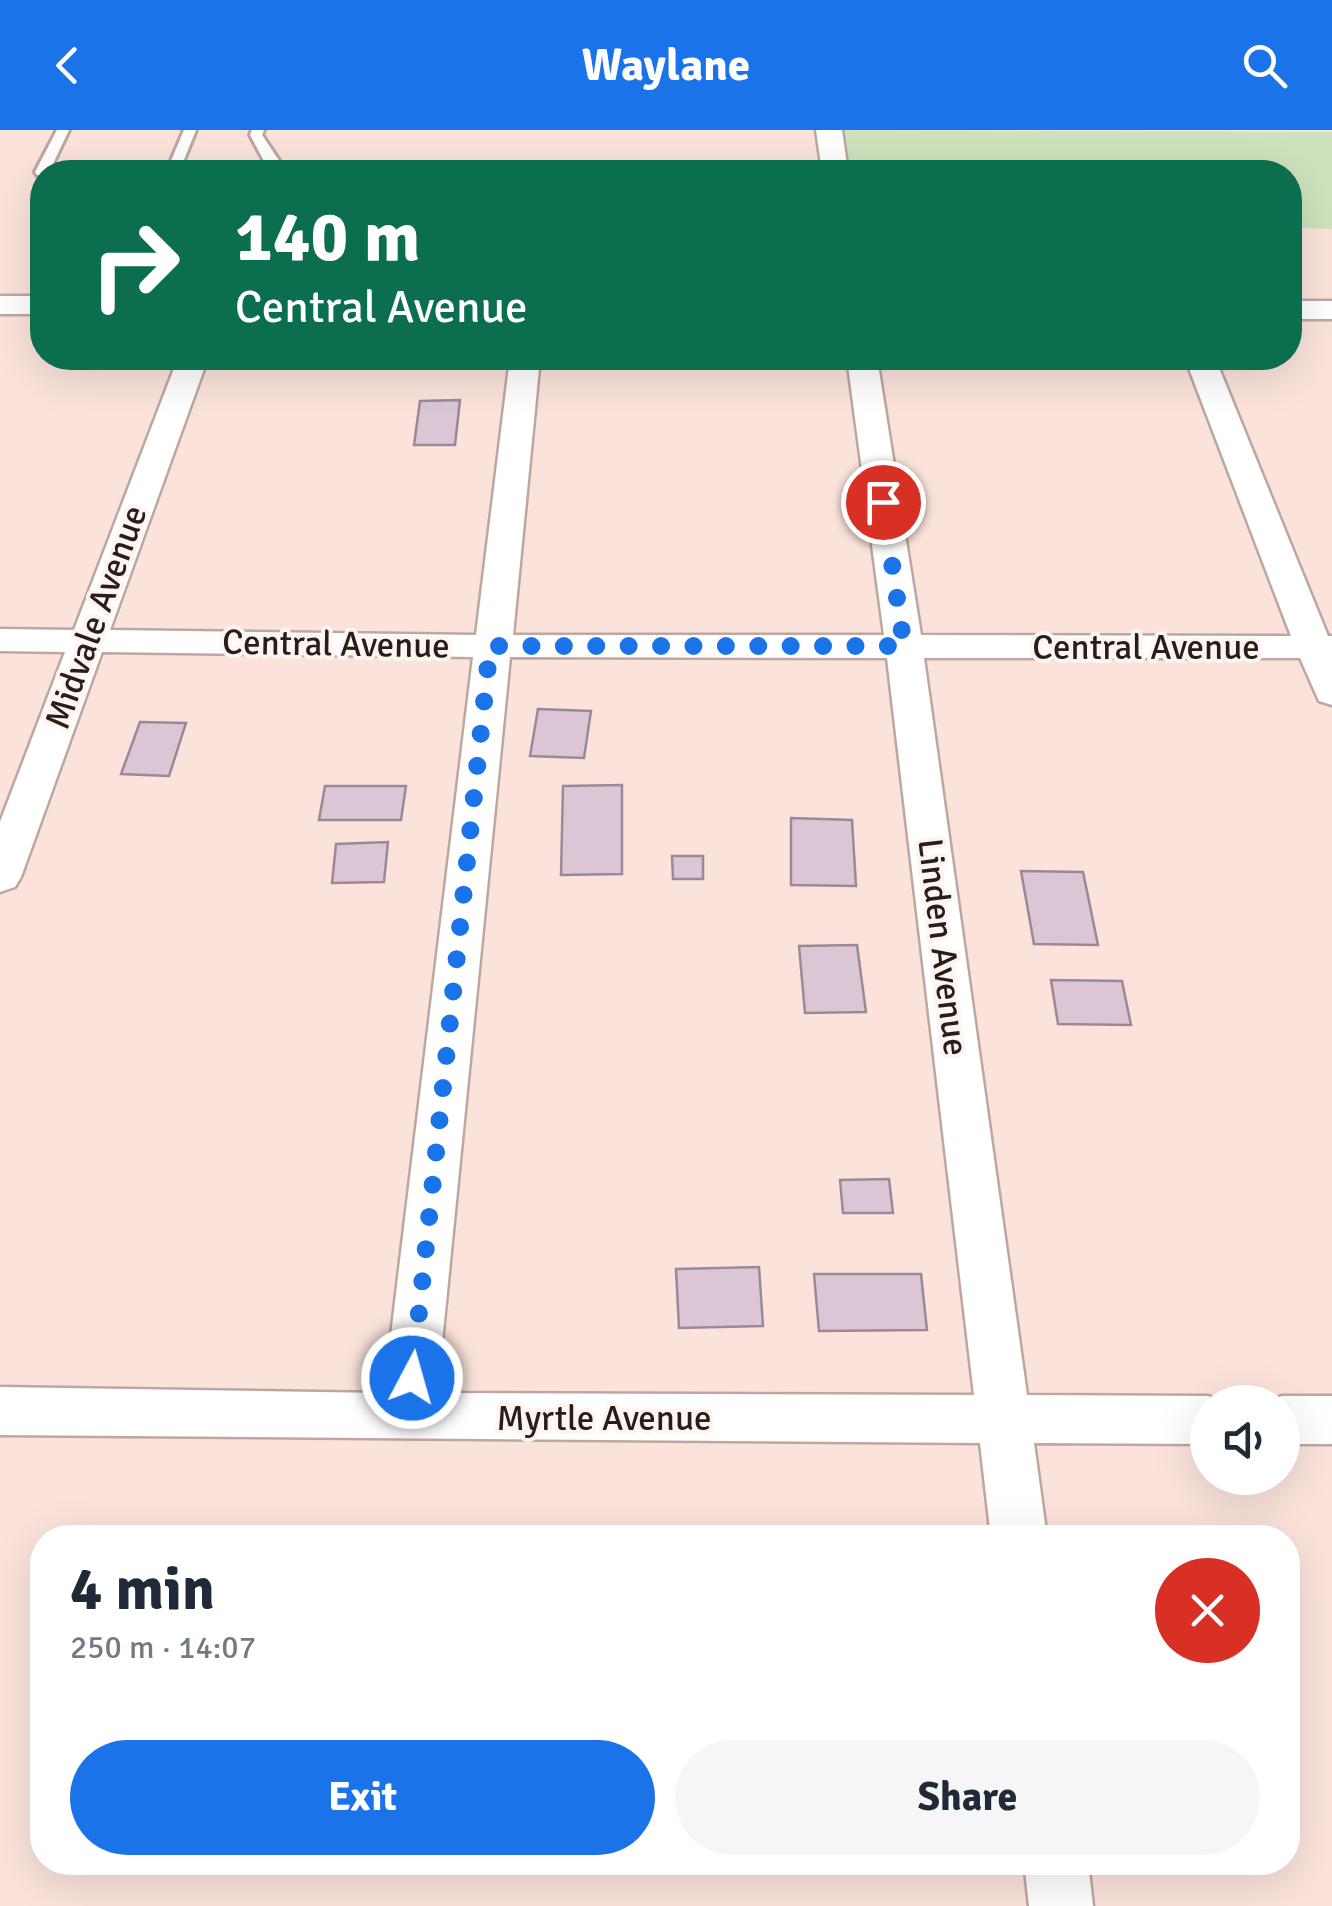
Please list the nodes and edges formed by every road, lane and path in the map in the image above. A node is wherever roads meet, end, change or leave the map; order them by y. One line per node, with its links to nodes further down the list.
1 (63, 130): 5 (lane)
2 (190, 130): 6 (lane)
3 (258, 130): 7 (lane)
4 (829, 130): 8 (street)
5 (48, 160)
6 (178, 160)
7 (272, 160)
8 (833, 160)
9 (0, 305): 10 (street)
10 (30, 305)
11 (1302, 310): 12 (street)
12 (1332, 310)
13 (188, 370): 18 (street, Midvale Avenue)
14 (524, 370): 19 (street)
15 (864, 370): 20 (street, Linden Avenue)
16 (1205, 370): 21 (street)
17 (0, 640): 18 (street, Central Avenue)
18 (86, 641): 19 (street, Central Avenue); 23 (street, Midvale Avenue)
19 (490, 646): 20 (street, Central Avenue); 25 (street)
20 (904, 646): 21 (street, Central Avenue); 26 (street, Linden Avenue)
21 (1323, 647): 22 (street)
22 (1332, 693)
23 (0, 878)
24 (0, 1411): 25 (street, Myrtle Avenue)
25 (408, 1417): 26 (street, Myrtle Avenue)
26 (1006, 1419): 27 (street, Myrtle Avenue); 30 (street, Linden Avenue)
27 (1190, 1420)
28 (1300, 1420): 29 (street)
29 (1332, 1420)
30 (1018, 1525)
31 (1057, 1875): 32 (street)
32 (1061, 1906)

